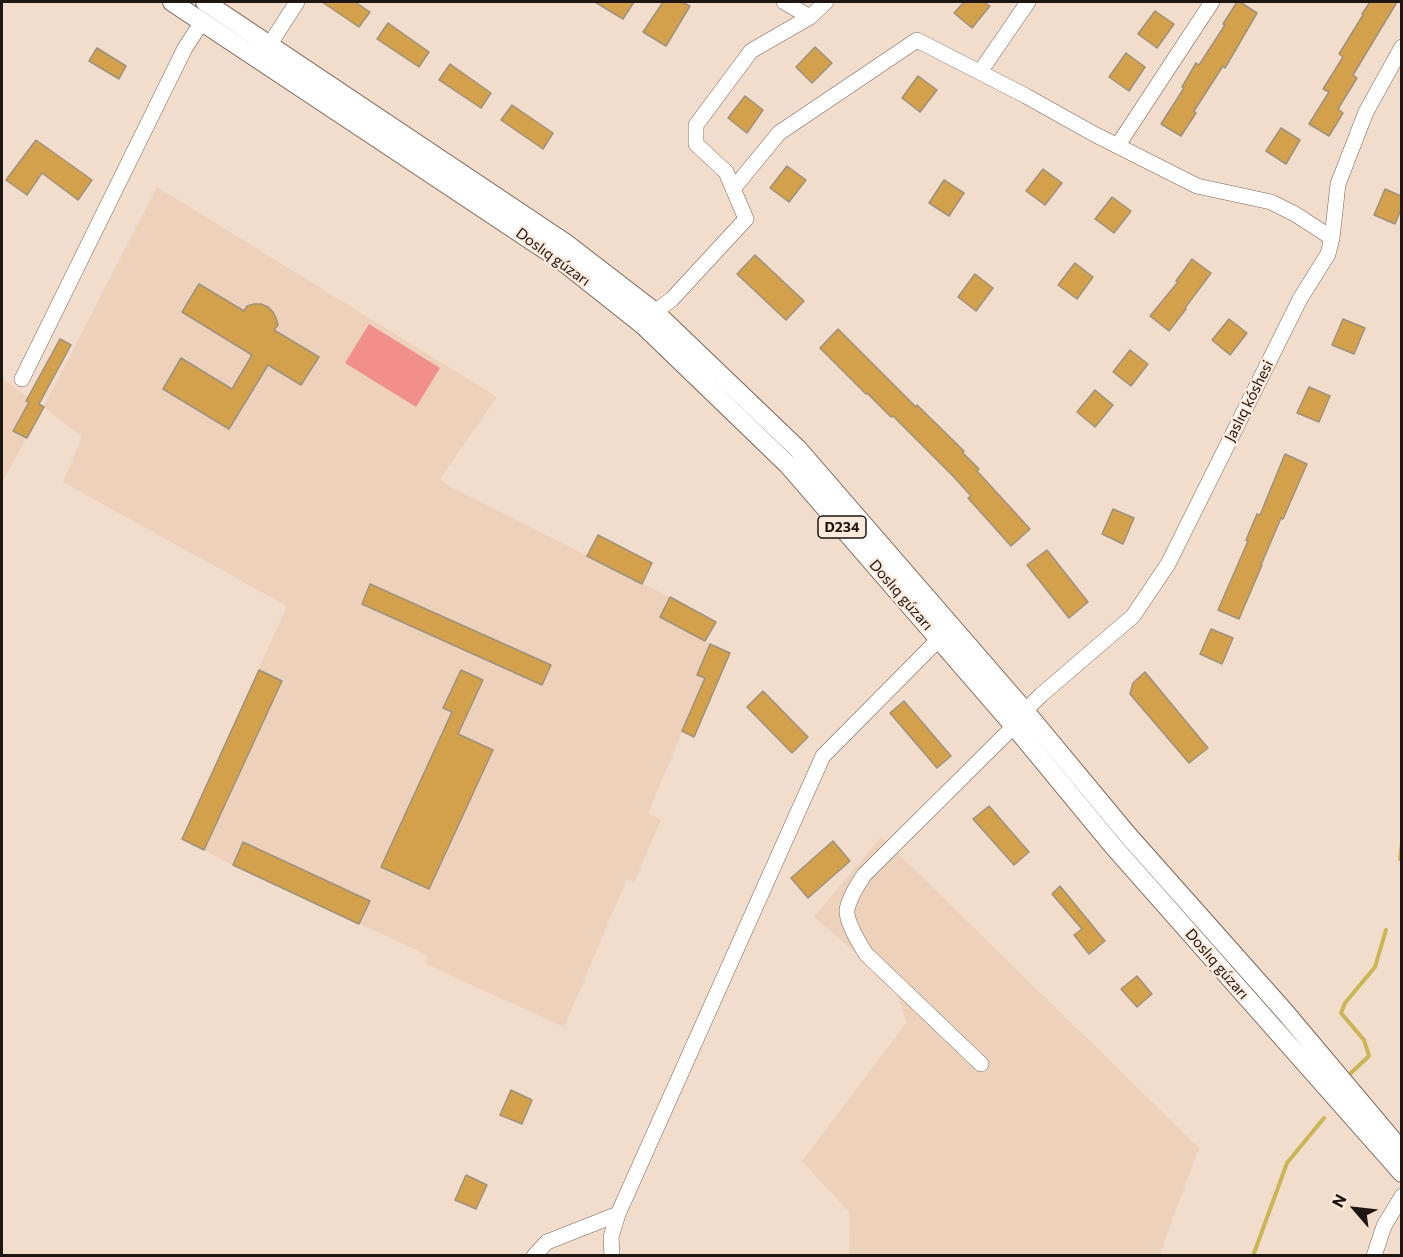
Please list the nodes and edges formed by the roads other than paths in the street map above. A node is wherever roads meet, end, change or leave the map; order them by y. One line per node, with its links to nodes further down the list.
1 (172, 2): 9 (main road, Doslıq gúzarı / D234)
2 (205, 2): 10 (main road, Doslıq gúzarı / D234)
3 (297, 2): 10 (street)
4 (784, 2): 8 (street)
5 (826, 2): 8 (street)
6 (1028, 2): 12 (street)
7 (1212, 2): 13 (street)
8 (810, 17): 14 (street)
9 (202, 22): 17 (street); 18 (main road, Doslıq gúzarı / D234)
10 (270, 44): 16 (main road, Doslıq gúzarı / D234)
11 (1401, 47): 15 (street, Jaslıq kóshesi)
12 (980, 72): 13 (street); 14 (street)
13 (1118, 145): 15 (street)
14 (733, 189): 16 (street)
15 (1332, 238): 19 (street, Jaslıq kóshesi)
16 (655, 312): 19 (main road, Doslıq gúzarı / D234)
17 (22, 379)
18 (939, 639): 19 (main road, Doslıq gúzarı / D234); 25 (street)
19 (1020, 718): 20 (main road, Doslıq gúzarı / D234); 21 (street, Jaslıq kóshesi)
20 (1120, 840): 22 (main road, Doslıq gúzarı / D234); 23 (main road, Doslıq gúzarı / D234)
21 (981, 1064)
22 (1401, 1152)
23 (1401, 1173)
24 (1401, 1196): 28 (street)
25 (618, 1214): 26 (street); 27 (street)
26 (534, 1256)
27 (612, 1256)
28 (1374, 1256)

